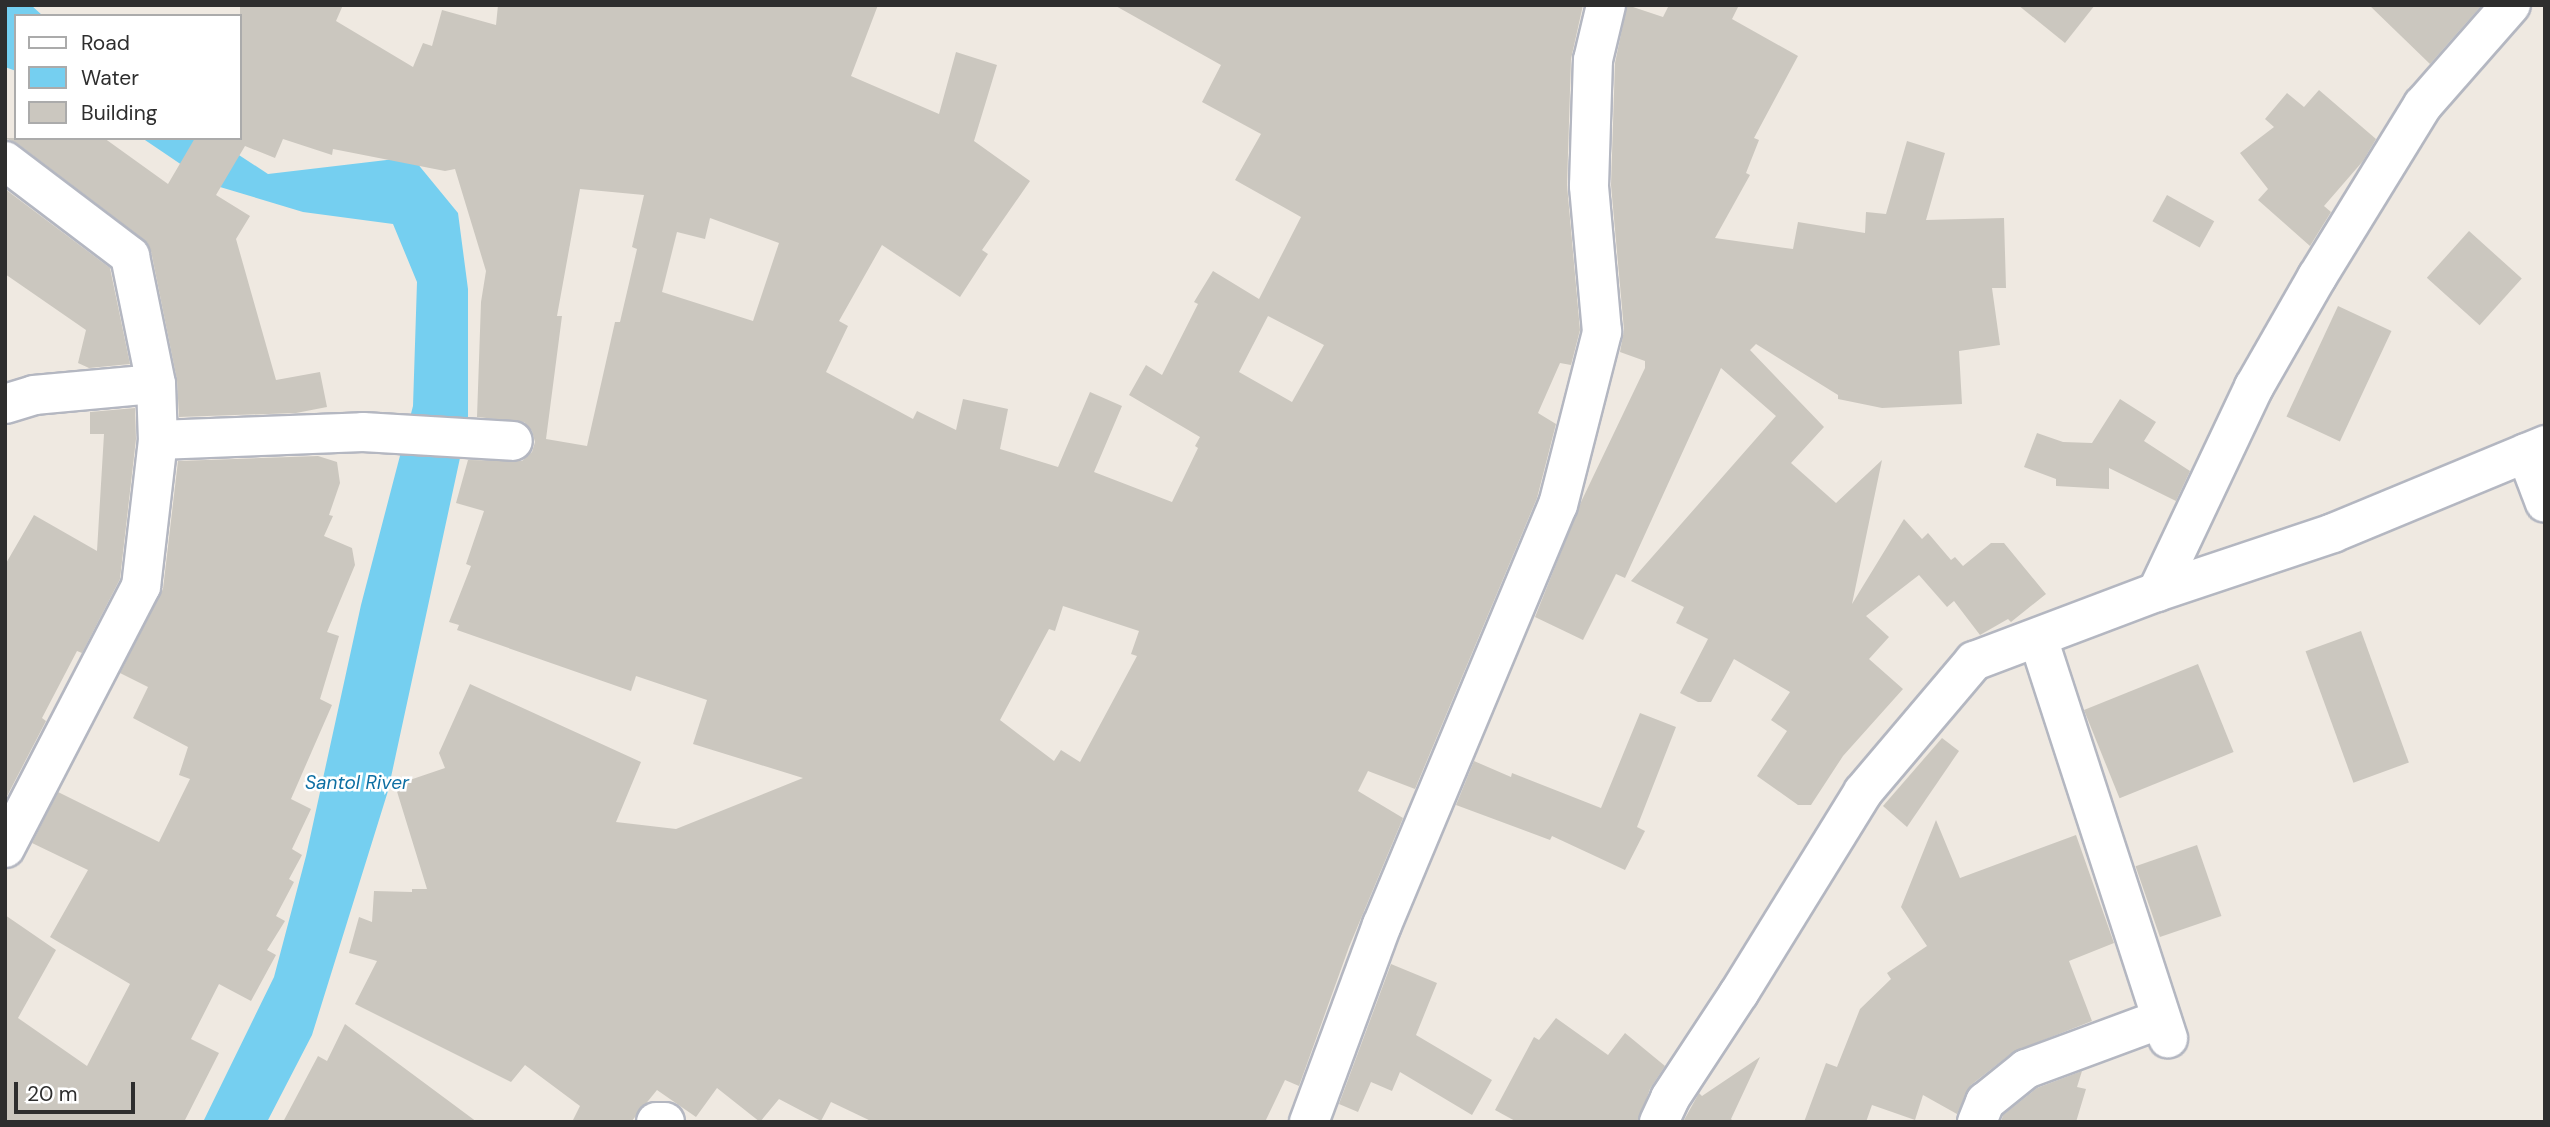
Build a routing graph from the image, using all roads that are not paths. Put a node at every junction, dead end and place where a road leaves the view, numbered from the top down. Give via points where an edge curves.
1 (1606, 5) edge
2 (2511, 5) edge
3 (5, 161) edge
4 (156, 384) junction
5 (5, 404) edge
6 (158, 440) junction
7 (497, 440) dead end
8 (2535, 449) edge
9 (2545, 503) edge
10 (2157, 592) junction
11 (2038, 638) junction
12 (5, 848) edge
13 (656, 1122) edge
14 (666, 1122) edge
15 (1310, 1122) edge
16 (1659, 1122) edge
17 (1977, 1122) edge

1 - 15 street via 1593,61 1589,186 1602,332 1558,505 1382,925
2 - 10 street via 2423,105 2317,277 2254,387
3 - 4 street via 131,256
4 - 5 street via 34,395
4 - 6 street
6 - 7 street via 363,432
6 - 12 street via 141,586
8 - 9 street
8 - 10 street via 2333,533
10 - 11 street
11 - 16 street via 1974,662 1863,792
11 - 17 street via 2164,1028 2026,1069 1985,1102
13 - 14 street

